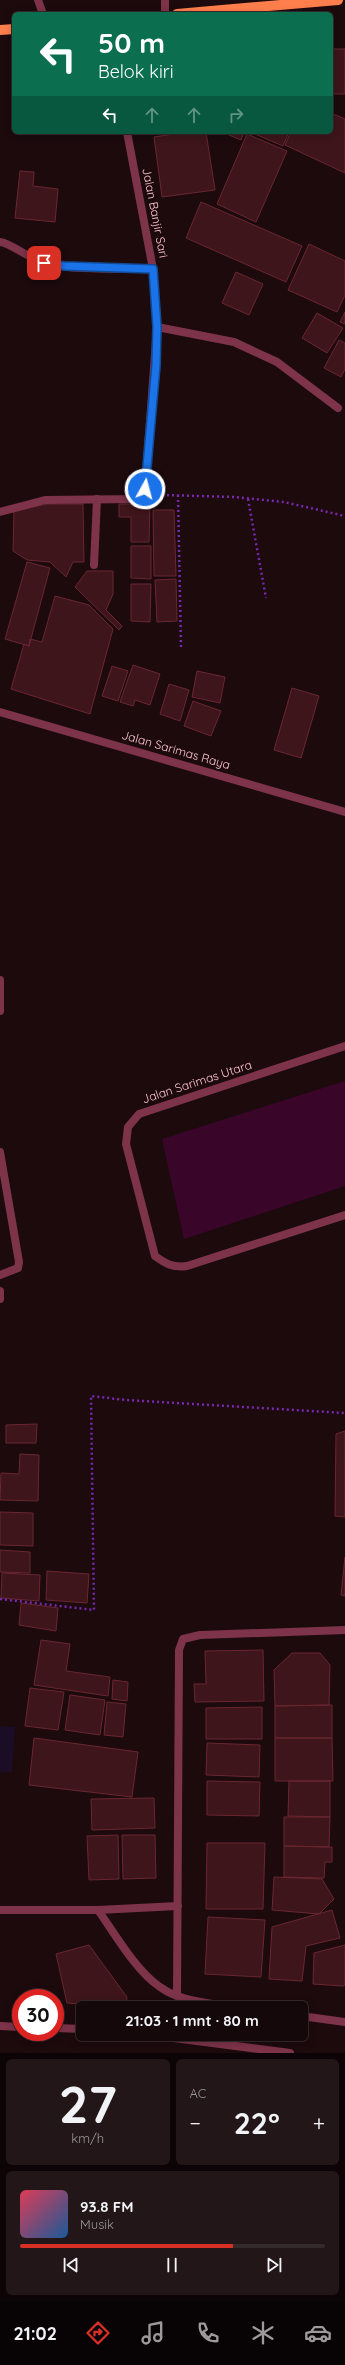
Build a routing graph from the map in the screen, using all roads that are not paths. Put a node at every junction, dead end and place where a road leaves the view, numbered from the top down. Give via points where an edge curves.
1 (38, 0) edge
2 (165, 0) edge
3 (338, 0) edge
4 (42, 12) edge
5 (165, 12) edge
6 (200, 12) edge
7 (12, 29) edge
8 (0, 30) edge
9 (128, 134) edge
10 (0, 242) edge
11 (153, 269) junction
12 (157, 327) junction
13 (338, 408) dead end
14 (96, 499) junction
15 (0, 512) edge
16 (94, 565) dead end
17 (0, 712) edge
18 (345, 812) edge
19 (0, 980) edge
20 (0, 1011) edge
21 (345, 1046) edge
22 (0, 1152) edge
23 (345, 1215) edge
24 (0, 1275) edge
25 (0, 1291) edge
26 (0, 1299) edge
27 (345, 1630) edge
28 (178, 1906) junction
29 (0, 1910) edge
30 (98, 1910) junction
31 (177, 1996) junction
32 (204, 2001) edge
33 (308, 2017) edge
34 (344, 2020) edge
35 (0, 2026) edge
36 (12, 2027) edge
37 (64, 2028) edge
38 (76, 2028) edge
39 (197, 2041) edge
40 (290, 2053) edge

1 - 4 street
2 - 5 street
3 - 6 main road
7 - 8 main road
9 - 11 street, Jalan Banjir Sari
10 - 11 street via 44,263
11 - 12 street, Jalan Banjir Sari
12 - 13 street via 234,342 276,362
12 - 14 street, Jalan Banjir Sari via 143,492 137,499
14 - 15 street via 46,500
14 - 16 street
17 - 18 street, Jalan Sarimas Raya
19 - 20 street
21 - 23 street, Jalan Sarimas Utara via 139,1114 128,1127 126,1144 155,1256 166,1265 187,1266
22 - 24 street via 19,1262 18,1268
25 - 26 street
27 - 28 street via 200,1634 183,1639 179,1650
28 - 30 street
28 - 31 street
29 - 30 street
30 - 31 street via 142,1969 159,1987
31 - 32 street
33 - 34 street
35 - 36 street
37 - 38 street
39 - 40 street

